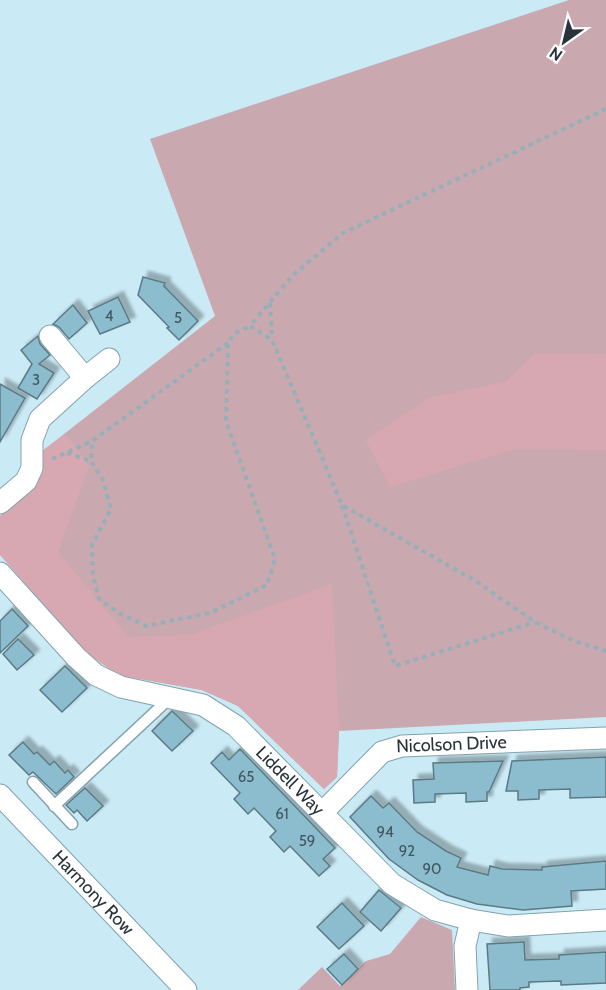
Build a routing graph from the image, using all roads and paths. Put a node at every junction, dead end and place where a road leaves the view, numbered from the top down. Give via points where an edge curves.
1 (606, 109) edge
2 (270, 303) junction
3 (250, 326) junction
4 (50, 336) dead end
5 (272, 340) junction
6 (228, 343) junction
7 (109, 359) dead end
8 (85, 378) junction
9 (92, 441) junction
10 (67, 453) junction
11 (91, 461) junction
12 (32, 468) junction
13 (0, 503) edge
14 (342, 505) junction
15 (0, 573) edge
16 (535, 622) junction
17 (606, 651) edge
18 (170, 698) junction
19 (606, 738) edge
20 (33, 782) dead end
21 (0, 795) edge
22 (54, 806) junction
23 (322, 813) junction
24 (72, 824) dead end
25 (471, 920) junction
26 (606, 920) edge
27 (186, 990) edge
28 (467, 990) edge

1 - 2 path via 343,233 292,276
2 - 3 path
2 - 5 path
3 - 5 path
3 - 6 path via 235,333
4 - 8 street
5 - 14 path
6 - 9 path
6 - 11 path via 226,421 275,559 267,585 210,614 146,626 99,599 92,545 111,509 103,480
7 - 8 street
8 - 12 street via 40,419 33,440
9 - 10 path
9 - 11 path
10 - 11 path
10 - 12 path
12 - 13 street via 26,482
14 - 16 path via 474,579
14 - 16 path via 395,666
15 - 18 street, Liddell Way via 96,675 121,687
16 - 17 path
18 - 22 lane
18 - 23 street, Liddell Way via 203,705 236,726
19 - 23 street, Nicolson Drive via 402,746 382,752
20 - 22 lane
21 - 27 street, Harmony Row
22 - 24 lane
23 - 25 street, Liddell Way via 392,884 435,910
25 - 26 street, Liddell Way via 508,926
25 - 28 street via 465,946

